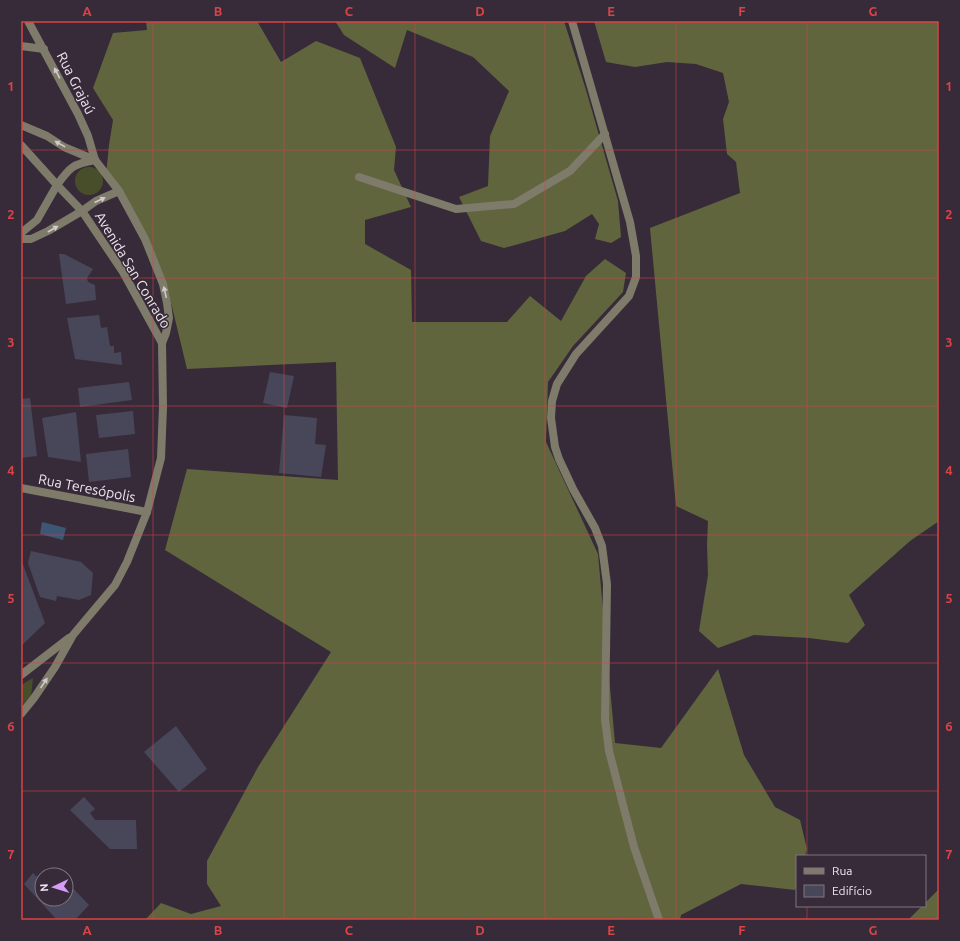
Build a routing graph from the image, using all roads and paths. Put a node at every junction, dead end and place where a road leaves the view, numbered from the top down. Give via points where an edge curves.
1 (28, 21) edge
2 (572, 21) edge
3 (21, 46) edge
4 (44, 49) junction
5 (21, 125) edge
6 (605, 134) junction
7 (21, 144) edge
8 (95, 160) junction
9 (359, 177) dead end
10 (57, 185) junction
11 (119, 192) junction
12 (82, 211) junction
13 (21, 233) edge
14 (21, 239) edge
15 (162, 343) junction
16 (21, 488) edge
17 (147, 512) junction
18 (73, 635) junction
19 (21, 676) edge
20 (21, 714) edge
21 (659, 920) edge

1 - 4 street, Rua Grajaú
2 - 6 street
3 - 4 street
8 -> 4 street, Rua Grajaú via 78,114
8 -> 5 street
6 - 9 street via 570,171 514,204 456,209
6 - 21 street via 630,222 636,256 636,278 629,296 576,354 557,384 551,418 559,459 602,546 607,584 605,719 609,751 634,847
7 - 10 street
8 - 10 street via 71,167
8 - 11 street, Avenida San Conrado
10 - 12 street, Avenida San Conrado
10 - 13 street via 37,220
12 -> 11 street via 96,201
15 -> 11 street, Avenida San Conrado via 169,318 163,284 145,239
14 -> 12 street via 31,239
12 - 15 street, Avenida San Conrado via 123,272
15 - 17 street, Avenida San Conrado via 161,458
16 - 17 street, Rua Teresópolis
17 - 18 street, Avenida San Conrado via 115,585
18 - 19 street, Avenida San Conrado
20 -> 18 street, Avenida San Conrado via 51,673

